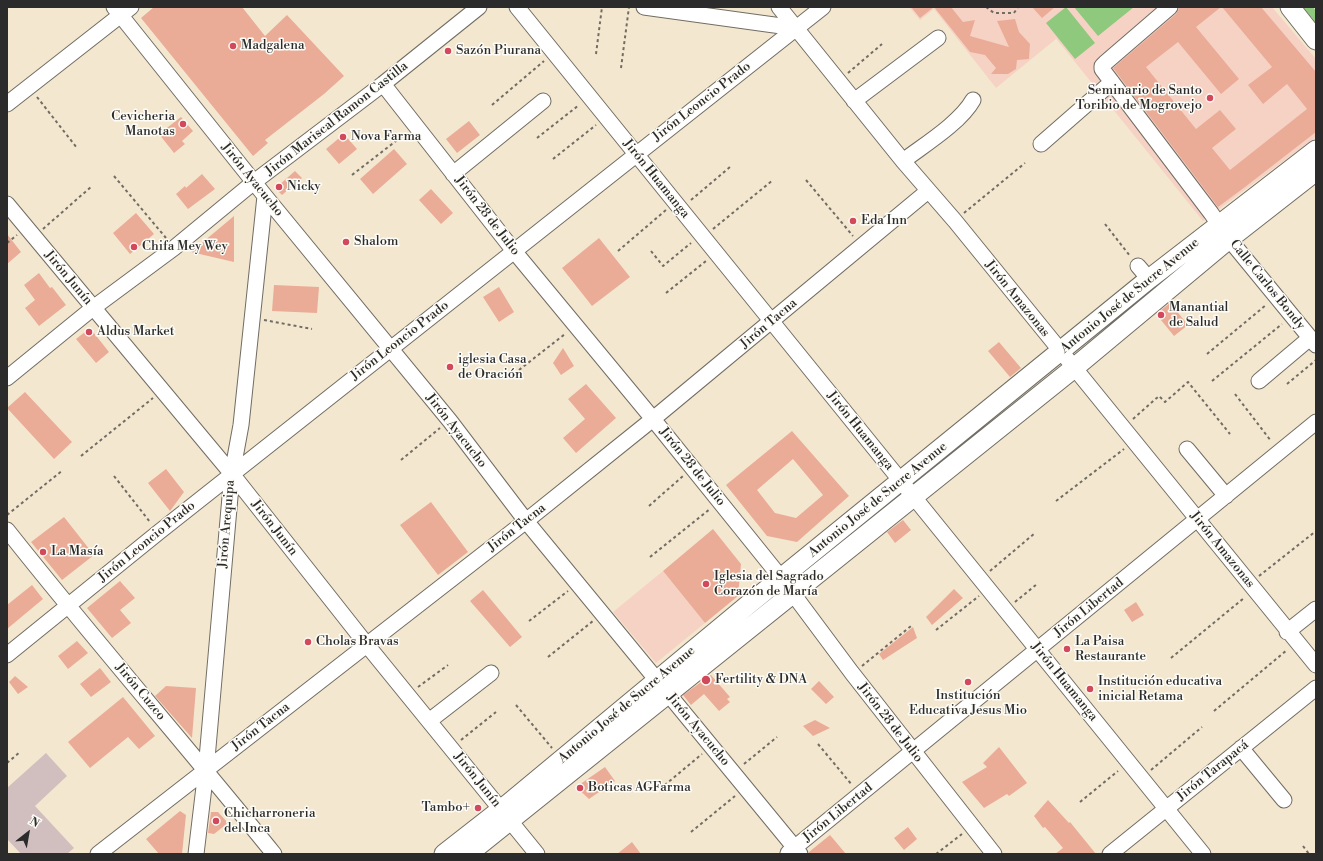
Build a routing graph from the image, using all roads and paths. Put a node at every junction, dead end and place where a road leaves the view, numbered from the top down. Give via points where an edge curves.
1 (479, 7) edge
2 (517, 7) edge
3 (602, 7) edge
4 (629, 7) edge
5 (644, 7) edge
6 (779, 7) edge
7 (823, 7) edge
8 (986, 7) edge
9 (1018, 7) edge
10 (1170, 7) edge
11 (1290, 7) edge
12 (122, 10) edge
13 (796, 28) junction
14 (938, 38) dead end
15 (1316, 40) edge
16 (882, 44) dead end
17 (554, 52) junction
18 (596, 54) dead end
19 (620, 68) dead end
20 (838, 81) junction
21 (1112, 82) junction
22 (384, 84) junction
23 (29, 86) junction
24 (590, 96) junction
25 (973, 100) dead end
26 (543, 101) dead end
27 (854, 101) junction
28 (7, 104) edge
29 (492, 105) dead end
30 (606, 116) junction
31 (416, 126) junction
32 (537, 138) dead end
33 (1041, 144) dead end
34 (77, 148) dead end
35 (1316, 150) edge
36 (636, 154) junction
37 (553, 159) dead end
38 (903, 161) junction
39 (1025, 163) dead end
40 (730, 167) dead end
41 (1316, 171) edge
42 (453, 174) junction
43 (352, 175) dead end
44 (114, 176) dead end
45 (772, 180) dead end
46 (806, 180) dead end
47 (254, 182) junction
48 (92, 186) dead end
49 (928, 191) junction
50 (265, 196) junction
51 (7, 204) edge
52 (678, 206) junction
53 (955, 221) junction
54 (1104, 224) dead end
55 (1224, 232) junction
56 (703, 236) junction
57 (34, 237) junction
58 (862, 247) junction
59 (174, 248) junction
60 (514, 251) junction
61 (618, 251) dead end
62 (651, 251) dead end
63 (716, 252) junction
64 (1144, 272) junction
65 (666, 293) dead end
66 (1276, 297) junction
67 (93, 308) junction
68 (1292, 316) junction
69 (252, 318) junction
70 (772, 321) junction
71 (576, 326) junction
72 (312, 329) dead end
73 (1313, 342) edge
74 (390, 349) junction
75 (1060, 351) junction
76 (1207, 354) dead end
77 (1316, 360) edge
78 (1074, 368) junction
79 (519, 370) dead end
80 (7, 378) edge
81 (1212, 381) dead end
82 (1259, 381) dead end
83 (1287, 384) dead end
84 (162, 390) junction
85 (1235, 394) dead end
86 (653, 419) junction
87 (450, 421) junction
88 (1316, 422) edge
89 (1123, 428) junction
90 (1230, 434) dead end
91 (1134, 441) junction
92 (1187, 449) dead end
93 (1280, 452) junction
94 (81, 456) dead end
95 (401, 460) dead end
96 (692, 468) junction
97 (63, 470) dead end
98 (232, 474) junction
99 (114, 476) dead end
100 (901, 481) junction
101 (914, 496) junction
102 (1226, 496) junction
103 (1056, 501) dead end
104 (719, 502) junction
105 (649, 506) dead end
106 (7, 515) edge
107 (1197, 520) junction
108 (526, 521) junction
109 (7, 530) edge
110 (1316, 531) edge
111 (159, 532) junction
112 (1035, 533) dead end
113 (650, 557) dead end
114 (578, 584) junction
115 (985, 584) junction
116 (1037, 584) dead end
117 (787, 586) junction
118 (1252, 586) junction
119 (68, 607) junction
120 (1316, 609) edge
121 (1006, 610) junction
122 (602, 614) junction
123 (529, 621) dead end
124 (911, 626) dead end
125 (936, 630) dead end
126 (1292, 637) junction
127 (367, 645) junction
128 (1038, 650) junction
129 (7, 655) edge
130 (548, 657) dead end
131 (1171, 658) dead end
132 (448, 665) dead end
133 (1316, 665) edge
134 (491, 673) dead end
135 (852, 673) junction
136 (663, 687) junction
137 (1316, 688) edge
138 (408, 695) junction
139 (516, 705) dead end
140 (1214, 711) dead end
141 (496, 712) dead end
142 (428, 721) junction
143 (1202, 728) dead end
144 (777, 737) dead end
145 (818, 744) dead end
146 (712, 746) junction
147 (1241, 748) junction
148 (451, 749) junction
149 (912, 751) junction
150 (20, 752) dead end
151 (562, 759) junction
152 (1129, 762) junction
153 (7, 763) edge
154 (206, 770) junction
155 (734, 773) junction
156 (1142, 778) junction
157 (745, 787) junction
158 (660, 789) dead end
159 (860, 794) junction
160 (1284, 800) dead end
161 (1080, 802) dead end
162 (1166, 808) junction
163 (505, 815) junction
164 (972, 826) junction
165 (691, 832) dead end
166 (1303, 846) dead end
167 (794, 852) edge
168 (98, 854) edge
169 (196, 854) edge
170 (274, 854) edge
171 (444, 854) edge
172 (468, 854) edge
173 (537, 854) edge
174 (936, 854) edge
175 (994, 854) edge
176 (1110, 854) edge
177 (1203, 854) edge
178 (1309, 854) edge

1 - 22 street, Jirón Mariscal Ramon Castilla
2 - 17 street, Jirón Huamanga
3 - 18 path
4 - 19 path
5 - 13 street
6 - 13 street, Jirón Amazonas
7 - 13 street, Jirón Leoncio Prado
8 - 9 path via 994,13 1014,14
10 - 21 street, Calle Carlos Bondy via 1102,66
11 - 15 main road
12 - 23 street
12 - 47 street, Jirón Ayacucho
13 - 20 street, Jirón Amazonas
13 - 36 street, Jirón Leoncio Prado
14 - 27 street
16 - 20 path
17 - 24 street, Jirón Huamanga
17 - 29 path
20 - 27 street, Jirón Amazonas
21 - 33 street
21 - 55 street, Calle Carlos Bondy
22 - 31 street, Jirón 28 de Julio
22 - 47 street, Jirón Mariscal Ramon Castilla
23 - 28 street
23 - 34 path
24 - 30 street, Jirón Huamanga
24 - 32 path
25 - 38 street via 957,119
26 - 42 street
27 - 38 street, Jirón Amazonas
30 - 36 street, Jirón Huamanga
30 - 37 path
31 - 42 street, Jirón 28 de Julio
31 - 43 path
35 - 55 main road, Antonio José de Sucre Avenue
36 - 52 street, Jirón Huamanga
36 - 60 street, Jirón Leoncio Prado
38 - 49 street, Jirón Amazonas
39 - 53 path
40 - 52 path
41 - 55 main road, Antonio José de Sucre Avenue
42 - 60 street, Jirón 28 de Julio
44 - 59 path
45 - 56 path
46 - 58 path
47 - 50 street, Jirón Ayacucho
47 - 59 street, Jirón Mariscal Ramon Castilla
48 - 57 path
49 - 53 street, Jirón Amazonas
49 - 58 street, Jirón Tacna
50 - 69 street, Jirón Arequipa
50 - 74 street, Jirón Ayacucho
51 - 57 street, Jirón Junín
52 - 56 street, Jirón Huamanga
52 - 61 path
53 - 75 street, Jirón Amazonas
54 - 64 path
55 - 64 main road, Antonio José de Sucre Avenue
55 - 66 street, Calle Carlos Bondy
55 - 78 main road, Antonio José de Sucre Avenue
56 - 62 path via 663,266
56 - 63 street, Jirón Huamanga
57 - 67 street, Jirón Junín
58 - 70 street, Jirón Tacna
59 - 67 street, Jirón Mariscal Ramon Castilla
60 - 71 street, Jirón 28 de Julio
60 - 74 street, Jirón Leoncio Prado
63 - 65 path
63 - 70 street, Jirón Huamanga
64 - 75 main road, Antonio José de Sucre Avenue
66 - 68 street, Calle Carlos Bondy
66 - 76 path
67 - 80 street, Jirón Mariscal Ramon Castilla
67 - 84 street, Jirón Junín
68 - 73 street, Calle Carlos Bondy
68 - 81 path
69 - 72 path
69 - 98 street, Jirón Arequipa via 241,425
70 - 86 street, Jirón Tacna
70 - 100 street, Jirón Huamanga
71 - 79 path
71 - 86 street, Jirón 28 de Julio
73 - 82 street
74 - 87 street, Jirón Ayacucho
74 - 98 street, Jirón Leoncio Prado
75 - 78 street, Jirón Amazonas
75 - 100 main road, Antonio José de Sucre Avenue
77 - 83 path
78 - 89 street, Jirón Amazonas
78 - 101 main road, Antonio José de Sucre Avenue
84 - 94 path
84 - 98 street, Jirón Junín
85 - 93 path
86 - 96 street, Jirón 28 de Julio
86 - 108 street, Jirón Tacna
87 - 95 path
87 - 108 street, Jirón Ayacucho
88 - 93 street, Jirón Libertad
89 - 90 path via 1159,396 1165,402 1188,382
89 - 91 street, Jirón Amazonas
91 - 103 path
91 - 107 street, Jirón Amazonas
92 - 102 street
93 - 102 street, Jirón Libertad
96 - 104 street, Jirón 28 de Julio
96 - 105 path
97 - 106 path
98 - 111 street, Jirón Leoncio Prado
98 - 127 street, Jirón Junín
98 - 154 street, Jirón Arequipa
99 - 111 path
100 - 101 street, Jirón Huamanga
100 - 117 main road, Antonio José de Sucre Avenue
101 - 115 street, Jirón Huamanga
101 - 117 main road, Antonio José de Sucre Avenue
102 - 107 street, Jirón Libertad
104 - 113 path
104 - 117 street, Jirón 28 de Julio
107 - 118 street, Jirón Amazonas
107 - 128 street, Jirón Libertad
108 - 114 street, Jirón Ayacucho
108 - 127 street, Jirón Tacna
109 - 119 street, Jirón Cuzco
110 - 118 path
111 - 119 street, Jirón Leoncio Prado
112 - 115 path
114 - 122 street, Jirón Ayacucho
114 - 123 path
115 - 121 street, Jirón Huamanga
115 - 125 path
116 - 121 path
117 - 135 street, Jirón 28 de Julio
117 - 136 main road, Antonio José de Sucre Avenue
118 - 126 street, Jirón Amazonas
118 - 131 path
119 - 129 street, Jirón Leoncio Prado
119 - 154 street, Jirón Cuzco
120 - 126 street
121 - 128 street, Jirón Huamanga
122 - 130 path
122 - 136 street, Jirón Ayacucho
124 - 135 path
126 - 133 street, Jirón Amazonas
126 - 140 path
127 - 138 street, Jirón Junín
127 - 154 street, Jirón Tacna
128 - 149 street, Jirón Libertad
128 - 152 street, Jirón Huamanga
132 - 138 path
134 - 142 street
135 - 149 street, Jirón 28 de Julio
136 - 146 street, Jirón Ayacucho
136 - 151 main road, Antonio José de Sucre Avenue
136 - 163 main road, Antonio José de Sucre Avenue
137 - 147 street, Jirón Tarapacá
138 - 142 street, Jirón Junín
139 - 151 path
141 - 148 path
142 - 148 street, Jirón Junín
143 - 156 path
144 - 155 path
145 - 159 path
146 - 155 street, Jirón Ayacucho
146 - 158 path
147 - 160 street
147 - 162 street, Jirón Tarapacá
148 - 163 street, Jirón Junín
149 - 159 street, Jirón Libertad
149 - 164 street, Jirón 28 de Julio
150 - 153 path
151 - 163 main road, Antonio José de Sucre Avenue
152 - 156 street, Jirón Huamanga
152 - 161 path
154 - 168 street, Jirón Tacna
154 - 169 street, Jirón Arequipa
154 - 170 street, Jirón Cuzco
155 - 157 street, Jirón Ayacucho
156 - 162 street, Jirón Huamanga
157 - 165 path
157 - 167 street, Jirón Ayacucho
159 - 167 street, Jirón Libertad
162 - 176 street, Jirón Tarapacá
162 - 177 street, Jirón Huamanga
163 - 171 main road, Antonio José de Sucre Avenue
163 - 172 main road, Antonio José de Sucre Avenue
163 - 173 street, Jirón Junín
164 - 174 path
164 - 175 street, Jirón 28 de Julio
166 - 178 path

